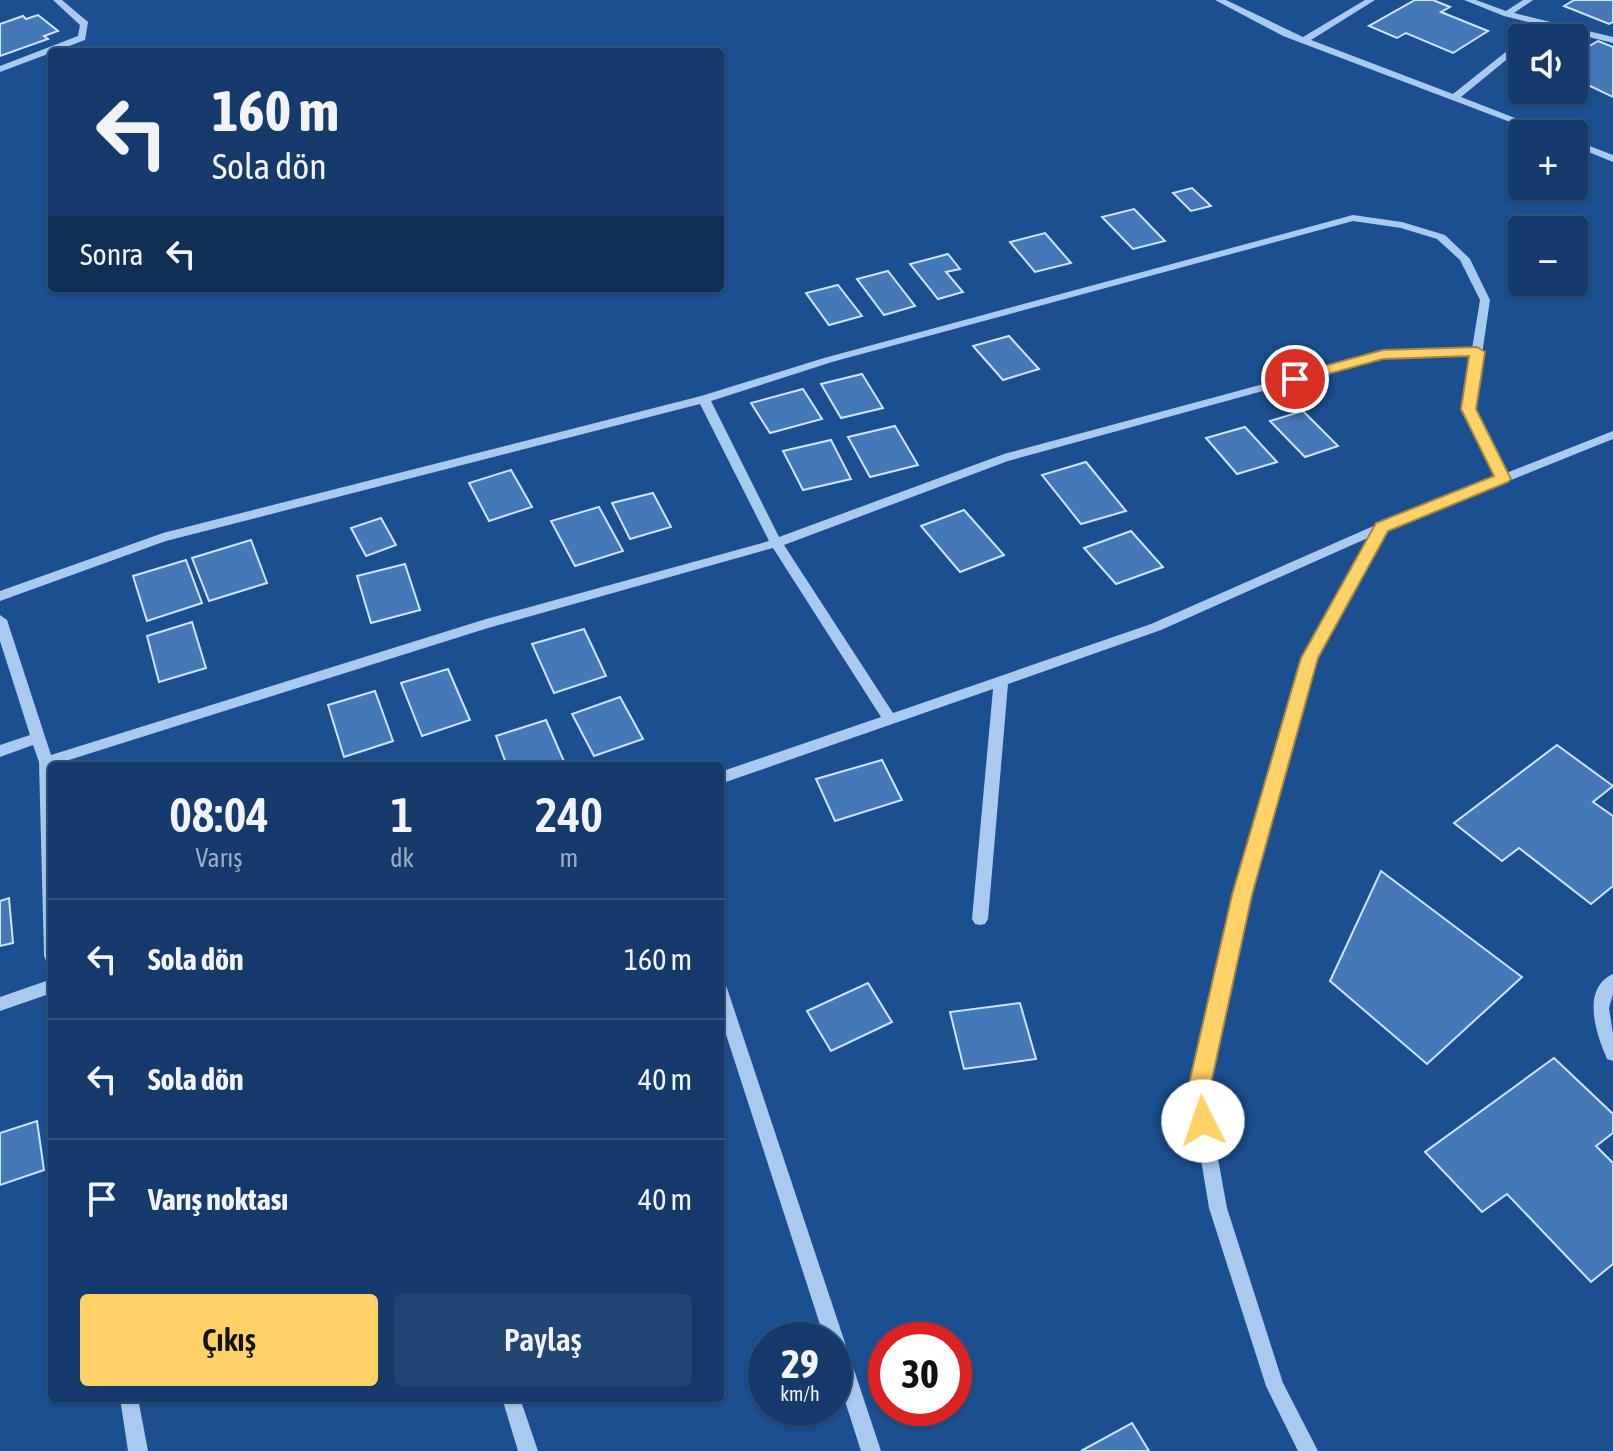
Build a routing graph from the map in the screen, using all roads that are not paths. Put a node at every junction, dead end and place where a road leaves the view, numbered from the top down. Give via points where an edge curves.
1 (57, 0) edge
2 (1219, 0) edge
3 (1371, 0) edge
4 (1468, 0) edge
5 (1529, 0) edge
6 (1507, 14) junction
7 (1547, 23) joint
8 (1305, 40) junction
9 (1613, 40) edge
10 (56, 48) edge
11 (48, 51) edge
12 (1508, 53) edge
13 (0, 69) edge
14 (1456, 96) junction
15 (1516, 120) edge
16 (1588, 149) edge
17 (1613, 159) edge
18 (1477, 352) junction
19 (704, 399) junction
20 (1613, 435) edge
21 (1503, 479) junction
22 (1382, 527) junction
23 (776, 543) junction
24 (0, 596) edge
25 (0, 620) edge
26 (1001, 680) junction
27 (890, 720) junction
28 (38, 738) junction
29 (0, 751) edge
30 (46, 762) junction
31 (724, 777) edge
32 (48, 827) edge
33 (980, 919) dead end
34 (1613, 981) edge
35 (48, 987) edge
36 (724, 1003) edge
37 (0, 1004) edge
38 (1613, 1054) edge
39 (130, 1402) edge
40 (512, 1402) edge
41 (138, 1451) edge
42 (528, 1451) edge
43 (871, 1451) edge
44 (1308, 1451) edge

1 - 10 street via 85,24 82,38
2 - 8 street
3 - 8 street
4 - 6 street
5 - 6 street
6 - 7 street
7 - 9 street
8 - 14 street
11 - 13 street
12 - 14 street
14 - 15 street
16 - 17 street
18 - 19 street via 1485,300 1465,259 1441,237 1353,218 828,360
18 - 21 street via 1468,409
18 - 23 street via 1383,355 1004,458
19 - 23 street
19 - 24 street via 163,537
20 - 21 street
21 - 22 street
22 - 26 street via 1156,627
22 - 44 street via 1309,658 1242,895 1198,1093 1218,1208 1275,1386
23 - 27 street
23 - 30 street via 486,624
25 - 28 street
26 - 27 street
26 - 33 street
27 - 31 street
28 - 29 street
28 - 30 street
30 - 32 street
34 - 38 street via 1604,992 1599,1025
35 - 37 street
36 - 43 street
39 - 41 street
40 - 42 street

